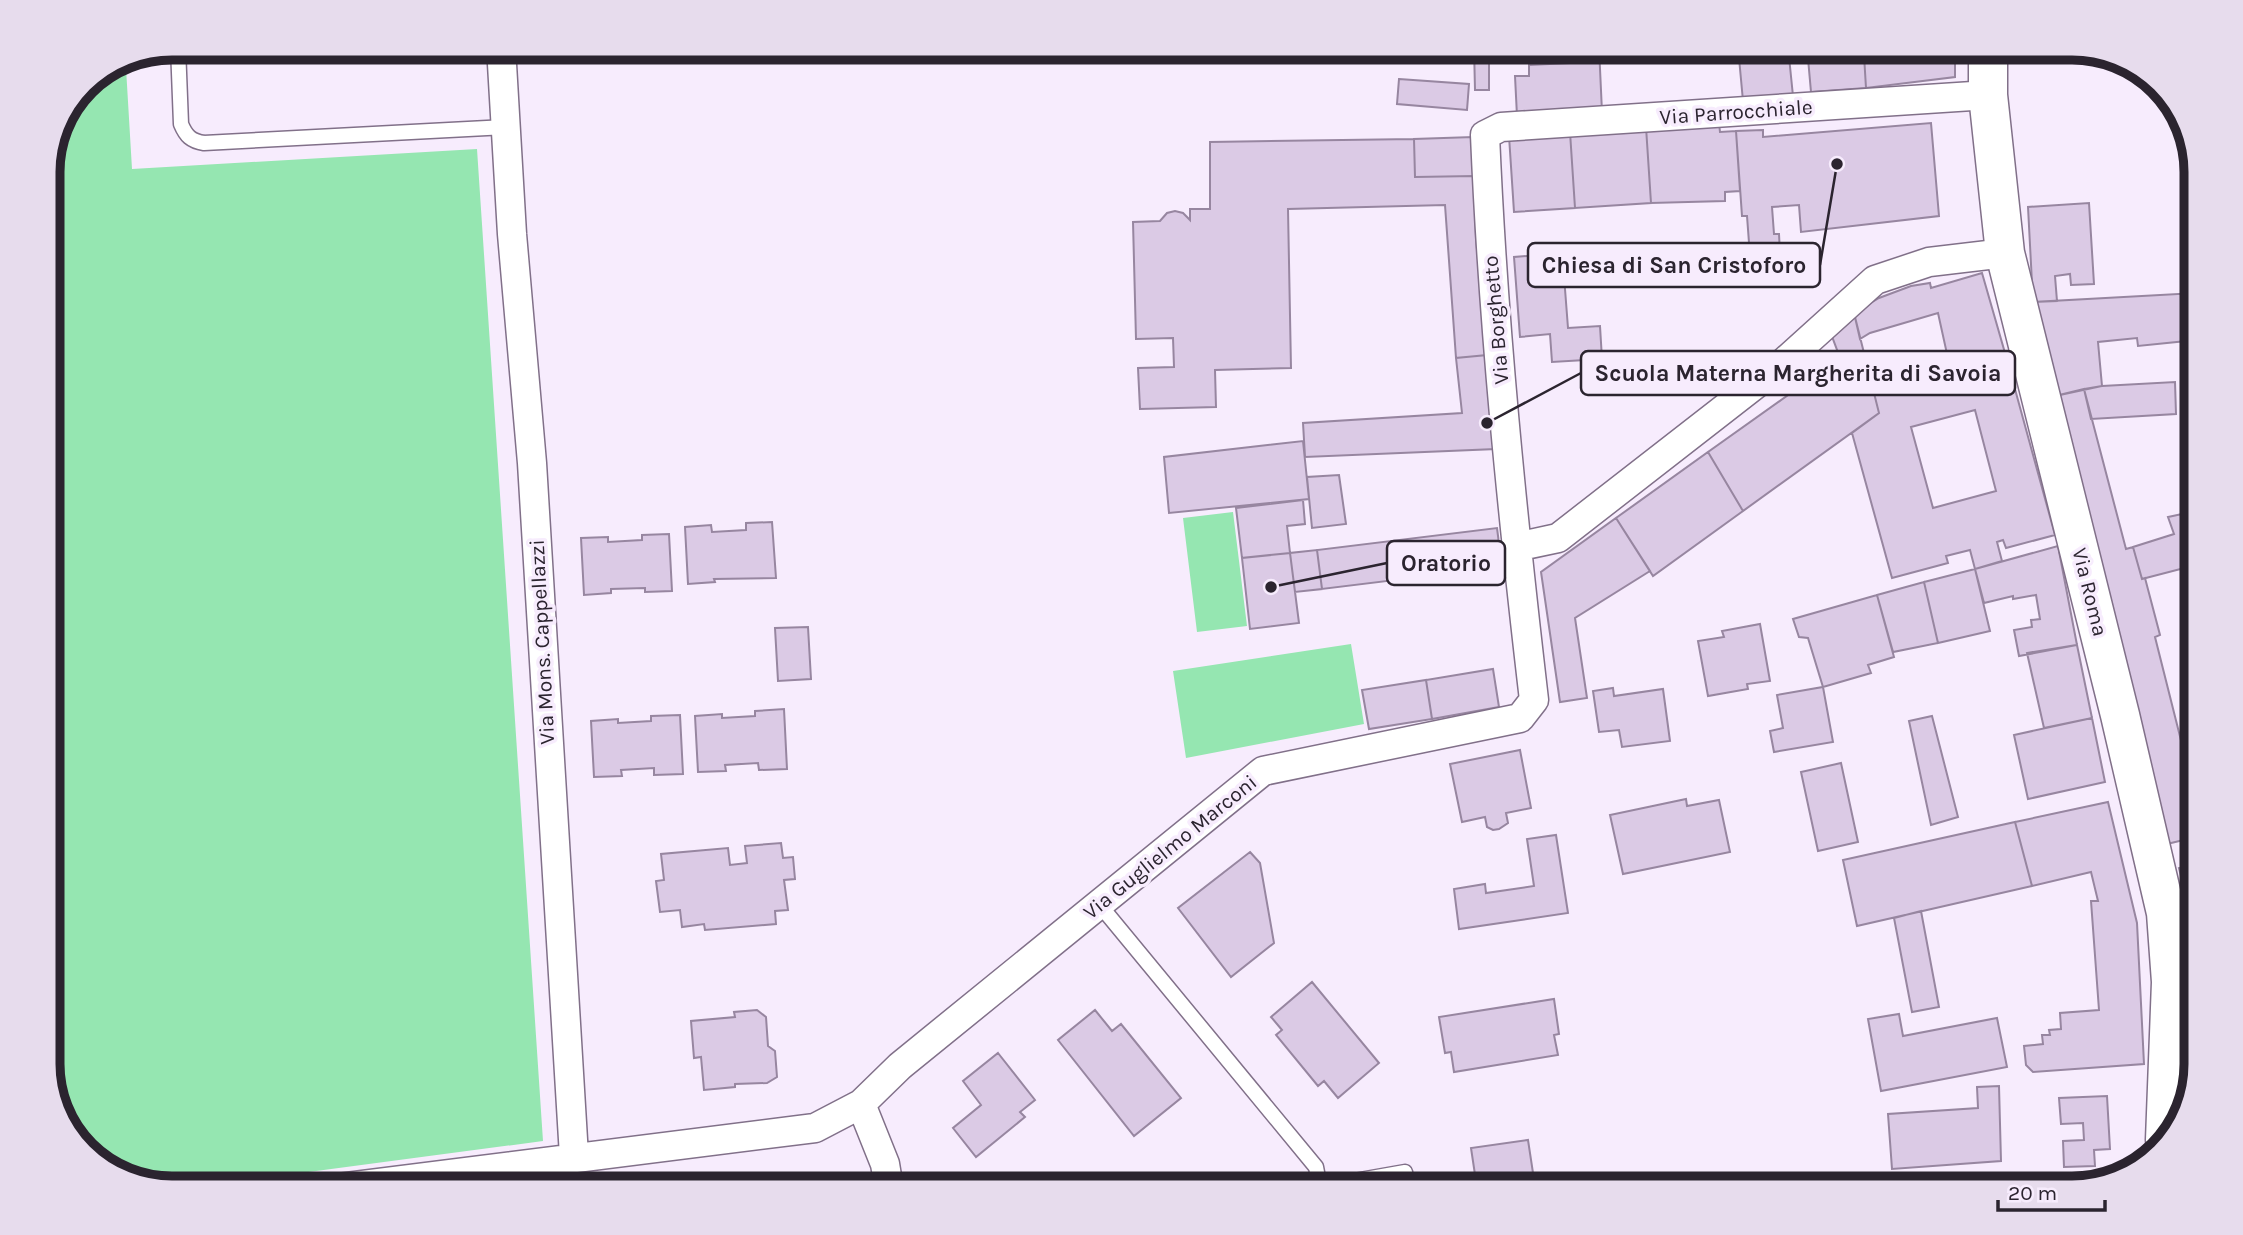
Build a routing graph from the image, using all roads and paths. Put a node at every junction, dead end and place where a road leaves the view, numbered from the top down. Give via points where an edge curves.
1 (179, 60) edge
2 (502, 60) edge
3 (1988, 60) edge
4 (1989, 95) junction
5 (506, 127) junction
6 (1485, 135) joint
7 (2005, 253) junction
8 (1516, 547) junction
9 (1100, 904) junction
10 (861, 1104) junction
11 (2166, 1125) edge
12 (574, 1156) junction
13 (427, 1176) edge
14 (887, 1176) edge
15 (1318, 1176) edge
16 (1384, 1176) edge
17 (1406, 1176) edge

1 - 5 lane via 181,124 192,141
2 - 5 street, Via Mons. Cappellazzi
3 - 4 main road, Via Roma
4 - 6 street, Via Parrocchiale via 1502,127
4 - 7 main road, Via Roma
5 - 12 street, Via Mons. Cappellazzi
6 - 8 street, Via Borghetto via 1489,240
7 - 8 street via 1929,262 1875,280 1783,363 1558,538
7 - 11 main road, Via Roma via 2166,913 2171,982
8 - 9 street, Via Guglielmo Marconi via 1534,700 1520,718 1263,771
9 - 10 street, Via Guglielmo Marconi via 900,1066
9 - 15 lane via 1316,1167
10 - 12 street, Via Guglielmo Marconi via 815,1128
10 - 14 street
12 - 13 street, Via Guglielmo Marconi
16 - 17 lane via 1405,1172

